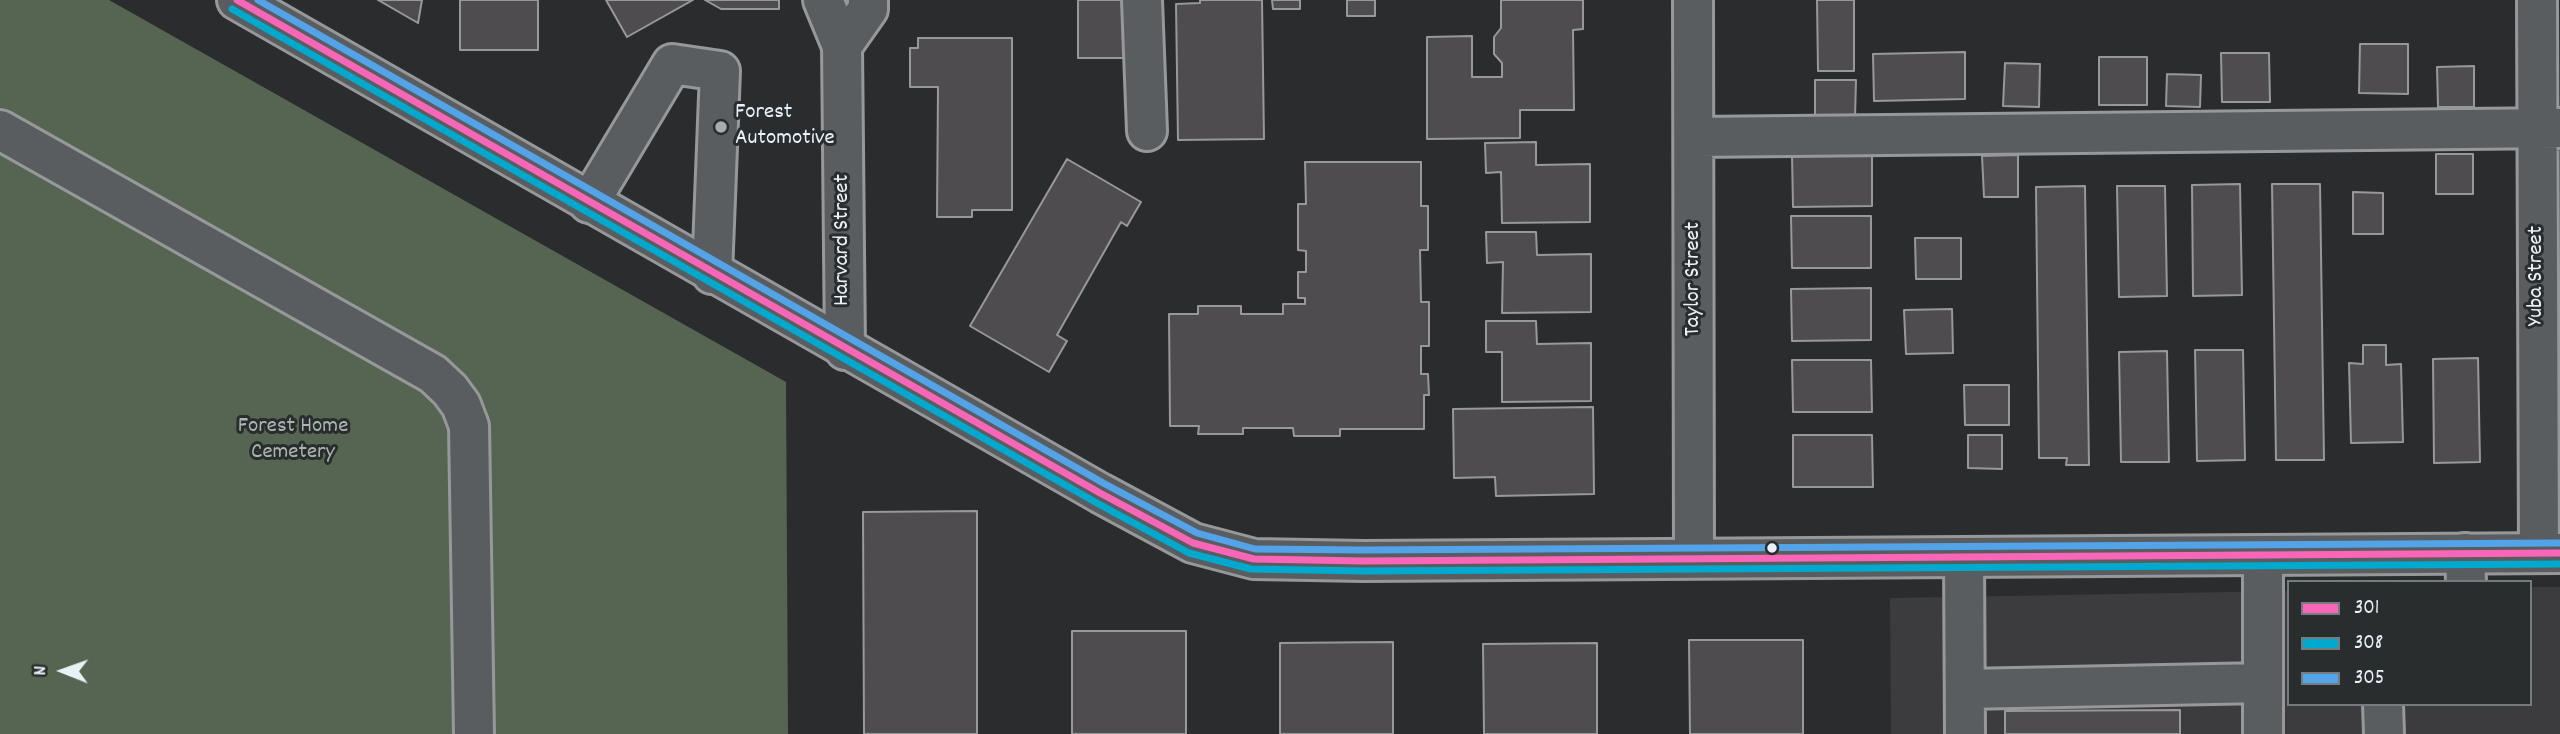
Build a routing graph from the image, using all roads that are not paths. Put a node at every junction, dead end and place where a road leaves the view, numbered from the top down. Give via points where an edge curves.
1 (236, 0) edge
2 (823, 0) edge
3 (868, 0) edge
4 (1142, 0) edge
5 (1693, 0) edge
6 (2537, 0) edge
7 (842, 46) junction
8 (2549, 128) edge
9 (0, 130) edge
10 (1147, 131) dead end
11 (1695, 137) junction
12 (589, 203) junction
13 (712, 274) junction
14 (845, 350) junction
15 (2549, 372) edge
16 (2550, 553) edge
17 (2263, 555) junction
18 (1964, 557) junction
19 (1694, 558) junction
20 (2466, 567) edge
21 (2263, 683) junction
22 (1965, 689) junction
23 (2383, 706) edge
24 (474, 734) edge
25 (1965, 734) edge
26 (2263, 734) edge
27 (2384, 734) edge

1 - 12 main road
2 - 7 main road, Harvard Street
3 - 7 main road via 868,9
4 - 10 main road
5 - 11 main road, Taylor Street
6 - 8 main road, Yuba Street
7 - 14 main road, Harvard Street
8 - 11 main road
8 - 15 main road, Yuba Street
9 - 24 main road via 433,374 450,390 469,426
11 - 19 main road, Taylor Street
12 - 13 main road
12 - 13 main road via 672,64 720,71
13 - 14 main road
14 - 19 main road via 1193,543 1254,559
15 - 16 main road, Yuba Street
16 - 20 main road
17 - 18 main road
17 - 20 main road
17 - 21 main road
18 - 19 main road
18 - 22 main road
21 - 22 main road
21 - 26 main road
22 - 25 main road
23 - 27 main road

